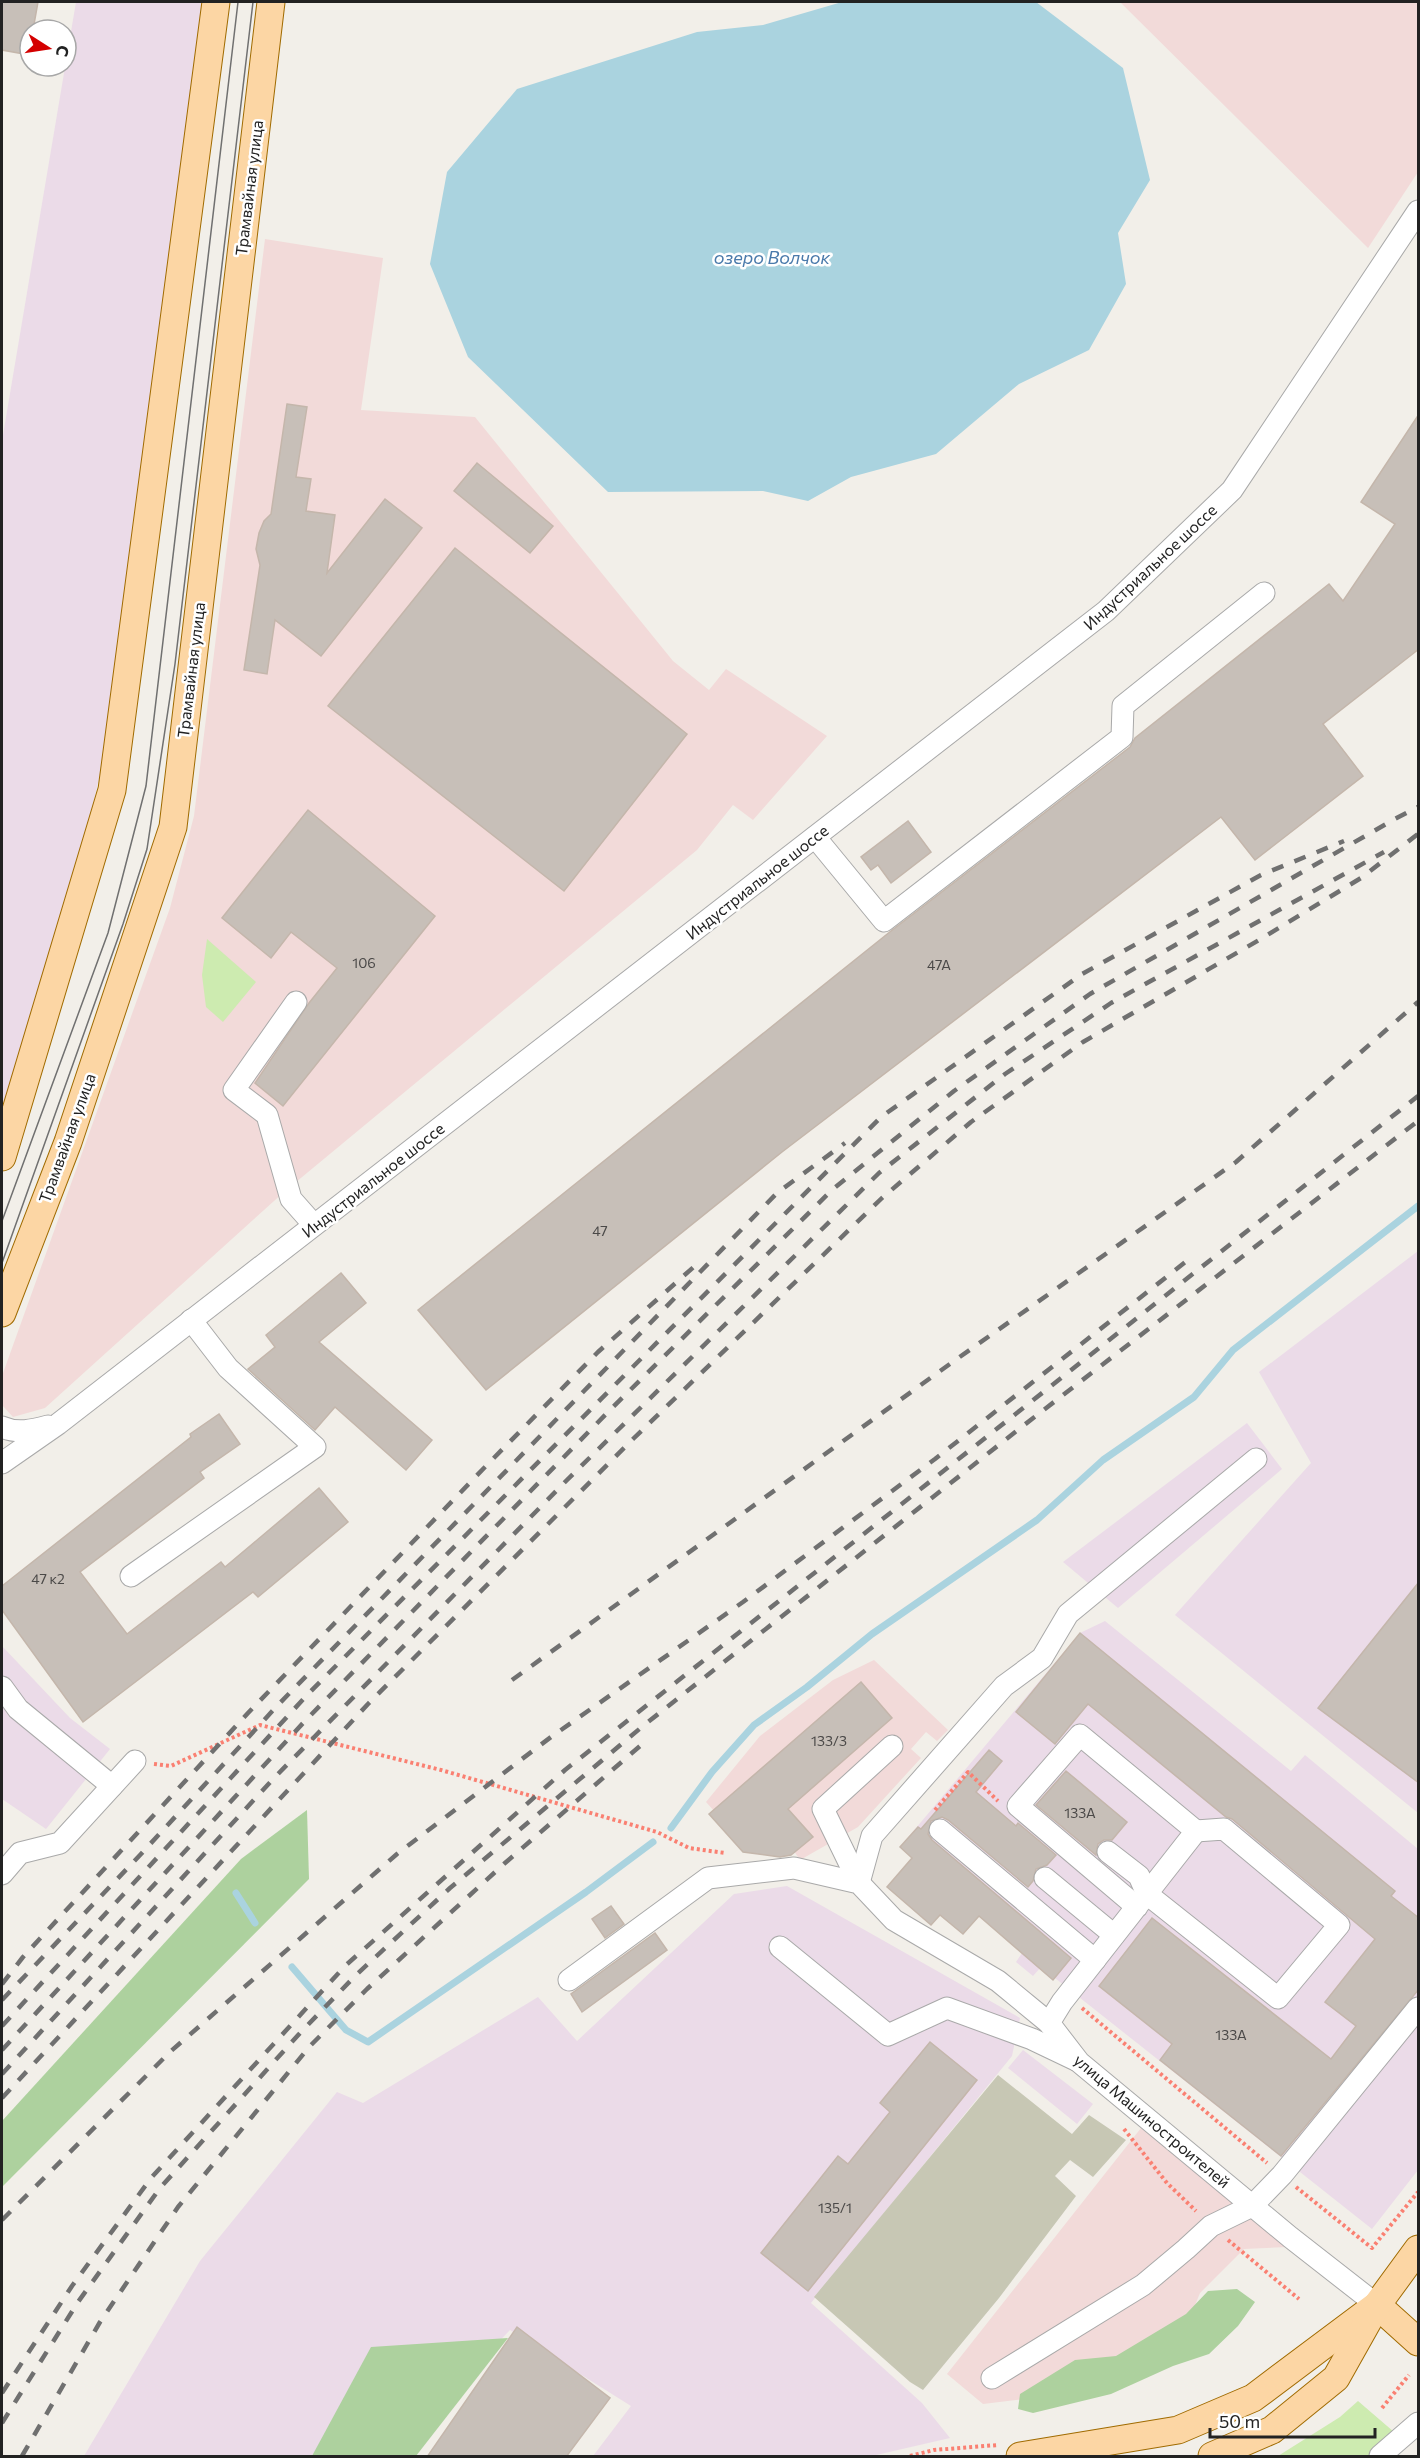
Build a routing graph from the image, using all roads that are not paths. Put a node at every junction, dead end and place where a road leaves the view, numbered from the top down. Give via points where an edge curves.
1 (216, 2) edge
2 (271, 2) edge
3 (1419, 211) edge
4 (1264, 593) dead end
5 (815, 837) junction
6 (296, 1002) dead end
7 (2, 1157) edge
8 (314, 1225) junction
9 (2, 1313) edge
10 (191, 1320) junction
11 (58, 1424) junction
12 (2, 1427) edge
13 (1256, 1459) dead end
14 (2, 1462) edge
15 (131, 1576) dead end
16 (2, 1687) edge
17 (892, 1746) dead end
18 (135, 1761) road end
19 (112, 1786) junction
20 (940, 1830) road end
21 (1196, 1831) junction
22 (1108, 1852) dead end
23 (2, 1874) edge
24 (1045, 1878) dead end
25 (859, 1883) junction
26 (1142, 1900) junction
27 (1114, 1935) junction
28 (780, 1947) dead end
29 (1095, 1960) junction
30 (569, 1980) dead end
31 (1419, 2008) edge
32 (1049, 2024) junction
33 (1079, 2062) junction
34 (1252, 2206) junction
35 (1419, 2249) edge
36 (1377, 2305) junction
37 (1419, 2342) edge
38 (992, 2378) dead end
39 (1419, 2423) edge
40 (1020, 2457) edge
41 (1212, 2457) edge
42 (1380, 2457) edge

1 - 7 main road via 112,790
2 - 9 main road, Трамвайная улица via 173,827 68,1142
3 - 5 street, Индустриальное шоссе via 1232,490 1106,611
4 - 5 street via 1123,706 1122,737 884,921
5 - 8 street, Индустриальное шоссе
6 - 8 street via 234,1090 267,1115 291,1199
8 - 10 street, Индустриальное шоссе
10 - 11 street, Индустриальное шоссе
10 - 15 street via 228,1368 315,1447
11 - 12 street via 30,1431
11 - 14 street, Индустриальное шоссе
13 - 25 street via 1068,1614 1042,1658 1004,1686 872,1836
16 - 19 street via 18,1709
17 - 25 street, улица Машиностроителей via 823,1809
18 - 19 street
19 - 23 street via 60,1843 20,1853
20 - 29 street
21 - 26 street
21 - 26 street via 1080,1735 1018,1806
21 - 26 street via 1224,1829 1339,1925 1278,1998
22 - 26 street via 1139,1876
24 - 27 street
25 - 30 street via 794,1868 708,1878
25 - 32 street, улица Машиностроителей via 894,1920 998,1982
26 - 27 street
27 - 29 street
28 - 33 street via 888,2035 947,2008 1032,2039
29 - 32 street
31 - 34 street
32 - 33 street, улица Машиностроителей
33 - 34 street, улица Машиностроителей
34 - 36 street, улица Машиностроителей
34 - 38 street via 1210,2226 1143,2285
35 - 36 main road
36 - 37 main road, улица Машиностроителей
36 - 40 main road via 1253,2398 1178,2430
36 - 41 main road via 1336,2378 1272,2430
39 - 42 street

